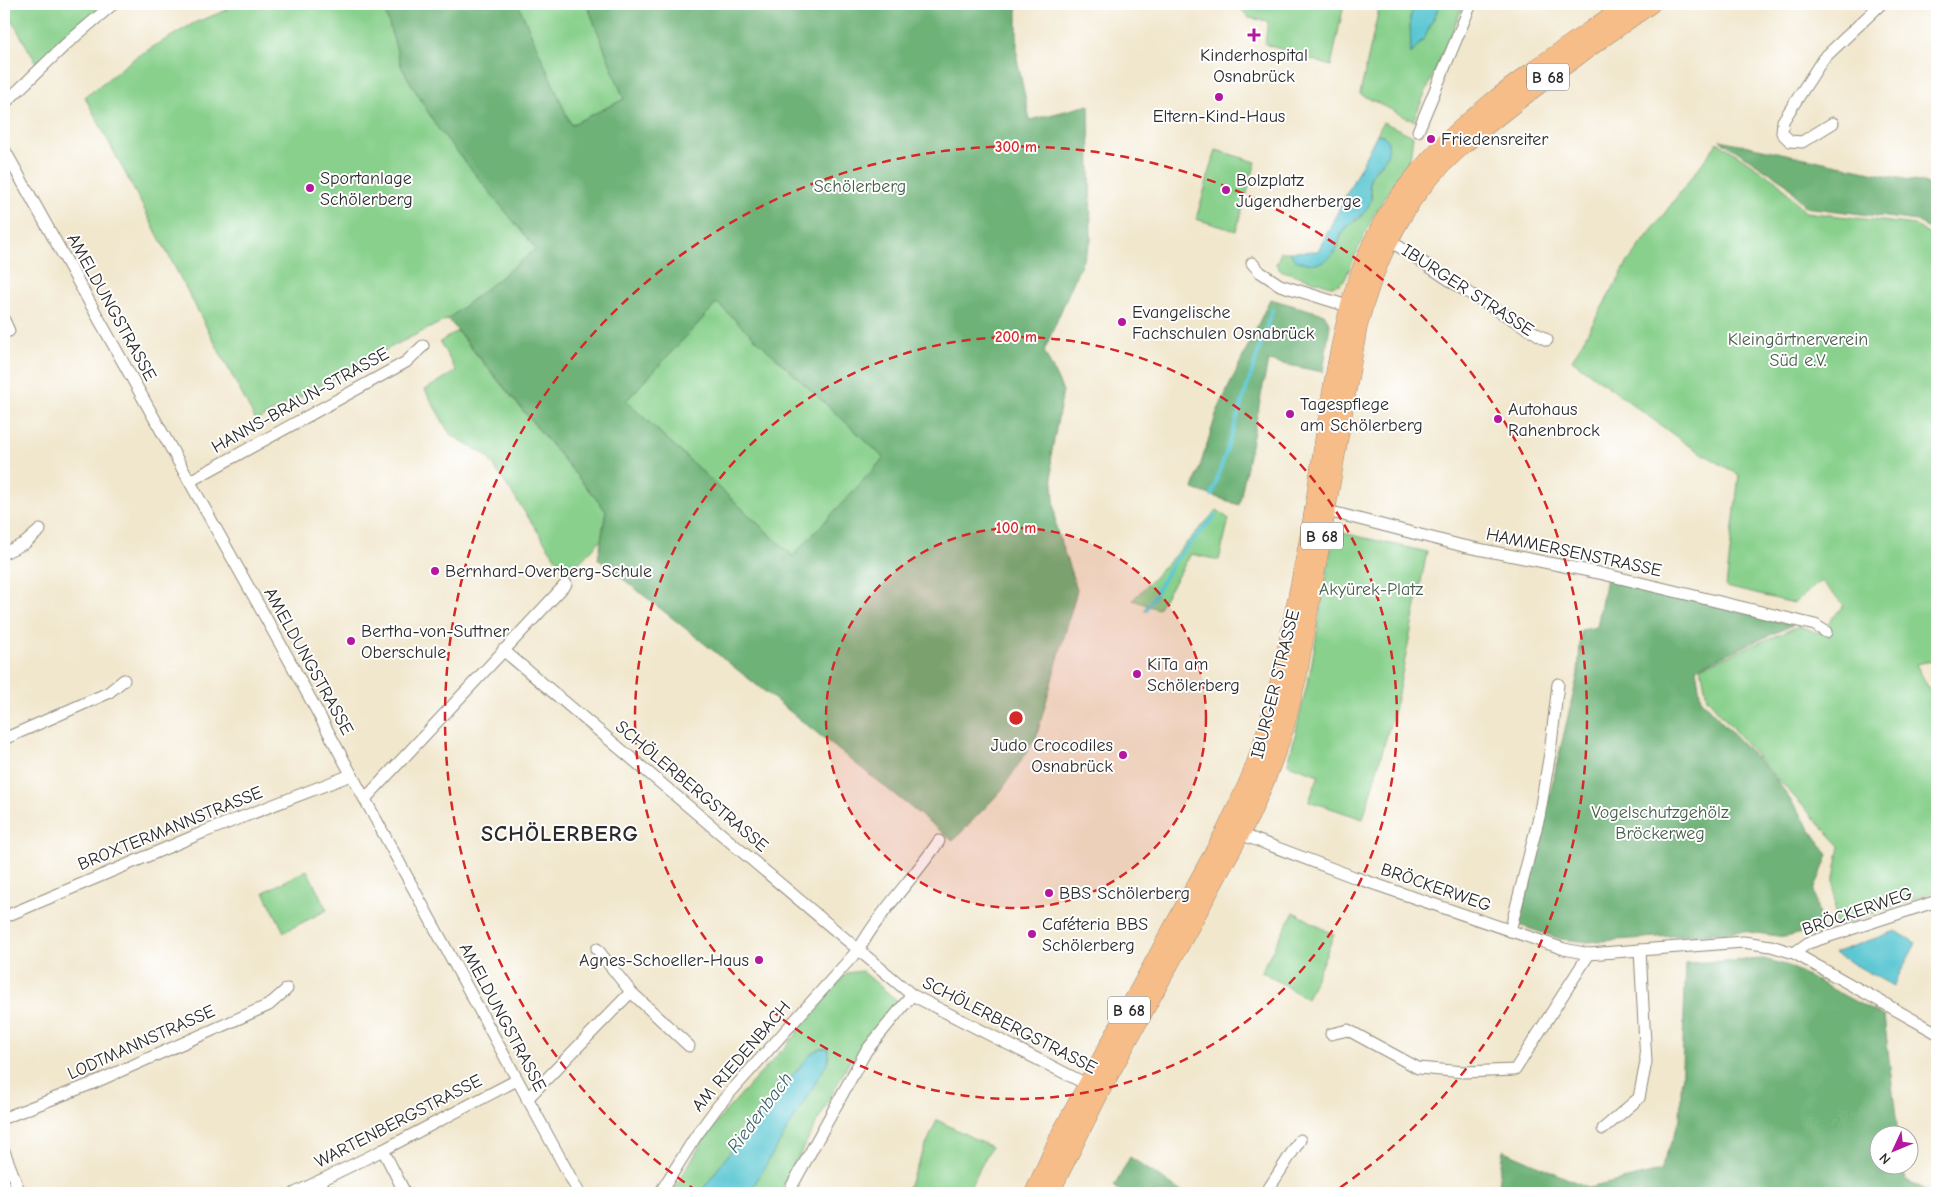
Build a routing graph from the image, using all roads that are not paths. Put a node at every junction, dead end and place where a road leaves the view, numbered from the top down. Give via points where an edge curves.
1 (113, 4) edge
2 (1471, 4) edge
3 (1628, 4) edge
4 (1652, 4) edge
5 (1881, 4) edge
6 (4, 104) edge
7 (1832, 123) dead end
8 (1418, 131) dead end
9 (4, 149) edge
10 (1389, 240) junction
11 (1252, 263) dead end
12 (1355, 308) junction
13 (1547, 340) dead end
14 (423, 346) dead end
15 (190, 481) junction
16 (1320, 509) junction
17 (40, 530) dead end
18 (4, 553) edge
19 (566, 584) dead end
20 (1826, 632) dead end
21 (503, 650) junction
22 (124, 680) dead end
23 (1558, 684) dead end
24 (4, 739) edge
25 (351, 774) junction
26 (365, 799) junction
27 (1234, 831) junction
28 (939, 841) dead end
29 (1937, 901) edge
30 (4, 916) edge
31 (1510, 931) junction
32 (597, 949) dead end
33 (859, 949) junction
34 (1640, 950) junction
35 (1794, 953) junction
36 (1589, 954) junction
37 (287, 989) dead end
38 (631, 992) junction
39 (912, 995) junction
40 (1937, 1033) edge
41 (1331, 1034) dead end
42 (689, 1046) dead end
43 (517, 1080) junction
44 (1094, 1088) junction
45 (527, 1099) junction
46 (4, 1118) edge
47 (1603, 1129) dead end
48 (1300, 1140) dead end
49 (383, 1150) junction
50 (4, 1151) edge
51 (319, 1181) junction
52 (20, 1193) edge
53 (295, 1193) edge
54 (326, 1193) edge
55 (405, 1193) edge
56 (579, 1193) edge
57 (660, 1193) edge
58 (788, 1193) edge
59 (1034, 1193) edge
60 (1050, 1193) edge
61 (1266, 1193) edge

1 - 6 street
2 - 8 street
3 - 12 main road, IBURGER STRASSE / B 68 via 1514,85 1431,155 1401,193 1377,232 1362,265
4 - 10 main road, IBURGER STRASSE / B 68 via 1478,131 1450,157 1412,201
5 - 7 street via 1823,59 1783,122 1782,133 1790,142 1802,142
9 - 15 street, AMELDUNGSTRASSE
10 - 12 main road, IBURGER STRASSE / B 68
10 - 13 street, IBURGER STRASSE
11 - 12 street via 1280,285
12 - 16 main road, IBURGER STRASSE / B 68
14 - 15 street, HANNS-BRAUN-STRASSE via 406,362
15 - 25 street, AMELDUNGSTRASSE
16 - 20 street, HAMMERSENSTRASSE via 1463,546 1599,572 1815,625
16 - 27 main road, IBURGER STRASSE / B 68 via 1298,674 1284,730 1267,777
17 - 18 street via 25,543
19 - 21 street
21 - 26 street
21 - 33 street, SCHÖLERBERGSTRASSE
22 - 24 street via 108,693
23 - 31 street via 1538,817
25 - 26 street, AMELDUNGSTRASSE
25 - 30 street, BROXTERMANNSTRASSE
26 - 43 street, AMELDUNGSTRASSE
27 - 31 street, BRÖCKERWEG
27 - 44 main road, IBURGER STRASSE / B 68 via 1127,1013
28 - 33 street via 872,926
29 - 35 street, BRÖCKERWEG via 1808,943
31 - 36 street, BRÖCKERWEG via 1564,950
32 - 38 street
33 - 39 street, SCHÖLERBERGSTRASSE
33 - 57 street, AM RIEDENBACH via 718,1106
34 - 35 street, BRÖCKERWEG via 1743,942
34 - 36 street, BRÖCKERWEG
34 - 47 street via 1646,1062 1639,1098
35 - 40 street
36 - 41 street via 1515,1070 1464,1072 1418,1068 1348,1030
37 - 46 street, LODTMANNSTRASSE via 269,1004 91,1084
38 - 42 street
38 - 45 street
39 - 44 street, SCHÖLERBERGSTRASSE
39 - 58 street via 866,1051
43 - 45 street, AMELDUNGSTRASSE
43 - 49 street, WARTENBERGSTRASSE
44 - 59 main road, IBURGER STRASSE / B 68 via 1061,1133
44 - 60 main road, IBURGER STRASSE / B 68
45 - 56 street, AMELDUNGSTRASSE
48 - 61 street
49 - 51 street, WARTENBERGSTRASSE
49 - 55 street
50 - 52 street
51 - 53 street, WARTENBERGSTRASSE
51 - 54 street

